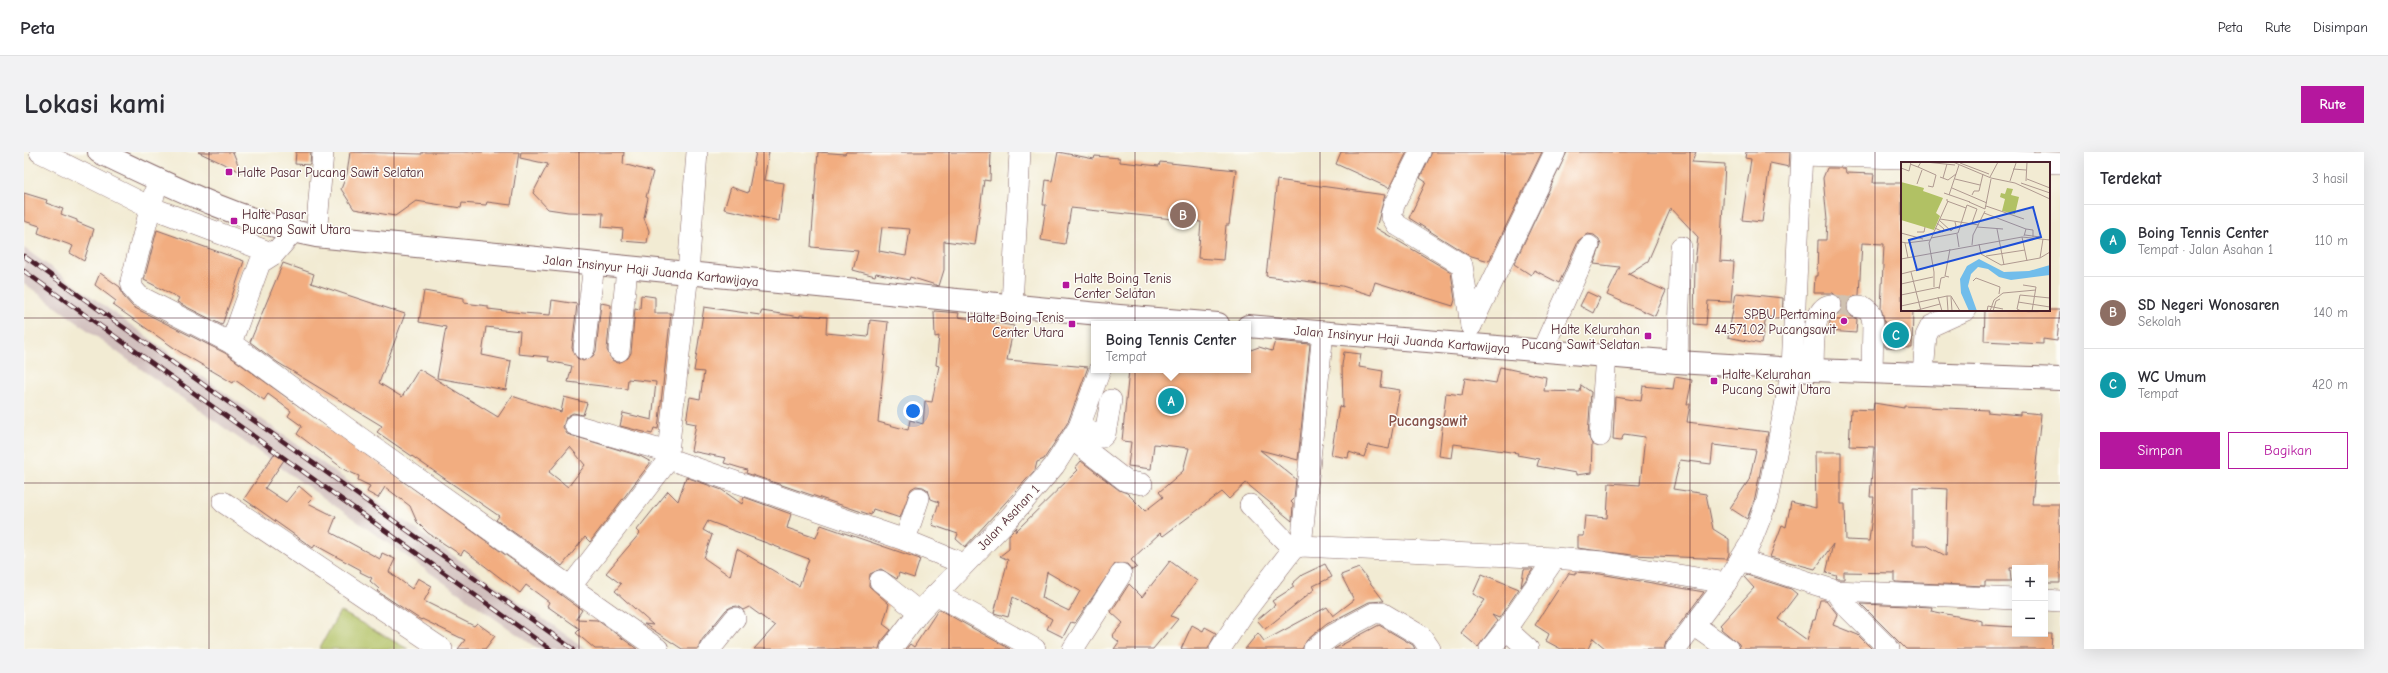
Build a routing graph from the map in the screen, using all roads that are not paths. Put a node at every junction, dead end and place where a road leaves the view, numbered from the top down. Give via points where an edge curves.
1 (40, 152) edge
2 (99, 152) edge
3 (323, 152) edge
4 (697, 152) edge
5 (1020, 152) edge
6 (1420, 152) edge
7 (1555, 152) edge
8 (1802, 154) edge
9 (2031, 162) edge
10 (2050, 163) edge
11 (2060, 163) edge
12 (158, 180) junction
13 (150, 207) junction
14 (293, 232) junction
15 (316, 236) junction
16 (1589, 246) dead end
17 (1681, 247) dead end
18 (274, 254) junction
19 (594, 264) junction
20 (627, 268) junction
21 (688, 273) junction
22 (1012, 305) junction
23 (1831, 305) dead end
24 (1858, 307) tunnel mouth
25 (1964, 311) edge
26 (1117, 320) edge
27 (1142, 321) edge
28 (1251, 326) edge
29 (1323, 332) junction
30 (1470, 335) junction
31 (231, 343) junction
32 (584, 348) dead end
33 (618, 351) dead end
34 (1542, 351) junction
35 (1606, 356) junction
36 (1677, 362) junction
37 (1802, 369) junction
38 (1872, 372) junction
39 (1099, 373) edge
40 (1923, 374) junction
41 (2060, 379) edge
42 (1111, 400) dead end
43 (575, 425) dead end
44 (1075, 433) junction
45 (1600, 436) dead end
46 (668, 456) junction
47 (1142, 484) dead end
48 (919, 498) dead end
49 (224, 502) dead end
50 (1250, 505) dead end
51 (905, 540) junction
52 (1297, 548) junction
53 (1555, 558) junction
54 (1740, 560) junction
55 (964, 564) junction
56 (1121, 574) dead end
57 (880, 581) dead end
58 (1726, 583) junction
59 (571, 586) junction
60 (1836, 591) junction
61 (936, 594) junction
62 (2012, 599) edge
63 (2048, 600) edge
64 (2060, 601) edge
65 (919, 612) junction
66 (735, 618) dead end
67 (1694, 625) junction
68 (1506, 629) junction
69 (1031, 648) edge
70 (442, 649) edge
71 (658, 649) edge
72 (710, 649) edge
73 (891, 649) edge
74 (1073, 649) edge
75 (1220, 649) edge
76 (1314, 649) edge
77 (1430, 649) edge
78 (1490, 649) edge
79 (1528, 649) edge
80 (1676, 649) edge
81 (1728, 649) edge
82 (1889, 649) edge

1 - 13 street
2 - 12 main road, Jalan Insinyur Haji Juanda Kartawijaya
3 - 15 street
4 - 21 street
5 - 22 street
6 - 30 street via 1391,215 1397,225 1462,265
7 - 30 street
8 - 9 street
8 - 37 street
10 - 11 street
12 - 13 street
12 - 14 main road, Jalan Insinyur Haji Juanda Kartawijaya
13 - 18 street
13 - 31 street via 134,262 131,281 133,289 139,296
14 - 15 main road, Jalan Insinyur Haji Juanda Kartawijaya
14 - 18 street
15 - 19 main road, Jalan Insinyur Haji Juanda Kartawijaya
16 - 34 street
17 - 36 street
18 - 31 street via 260,263
19 - 20 main road, Jalan Insinyur Haji Juanda Kartawijaya
19 - 32 street
20 - 21 main road, Jalan Insinyur Haji Juanda Kartawijaya
20 - 33 street
21 - 22 main road, Jalan Insinyur Haji Juanda Kartawijaya
21 - 46 street
22 - 26 main road, Jalan Insinyur Haji Juanda Kartawijaya
23 - 37 street via 1820,311
24 - 38 street via 1865,308 1871,313
25 - 40 street via 1931,326 1926,336
26 - 27 main road, Jalan Insinyur Haji Juanda Kartawijaya
28 - 29 main road, Jalan Insinyur Haji Juanda Kartawijaya
29 - 30 main road, Jalan Insinyur Haji Juanda Kartawijaya
29 - 52 street
30 - 34 main road, Jalan Insinyur Haji Juanda Kartawijaya
31 - 59 street
34 - 35 main road, Jalan Insinyur Haji Juanda Kartawijaya
35 - 36 main road, Jalan Insinyur Haji Juanda Kartawijaya
35 - 45 street
36 - 37 main road, Jalan Insinyur Haji Juanda Kartawijaya
37 - 38 main road, Jalan Insinyur Haji Juanda Kartawijaya
37 - 54 street via 1767,501 1750,544
38 - 40 main road, Jalan Insinyur Haji Juanda Kartawijaya
39 - 44 street, Jalan Asahan 1
40 - 41 main road, Jalan Insinyur Haji Juanda Kartawijaya
42 - 44 street via 1105,434 1102,437
43 - 46 street
44 - 47 street via 1126,481
44 - 55 street, Jalan Asahan 1 via 1054,466 1016,511
46 - 51 street
46 - 59 street
48 - 51 street
49 - 70 street
50 - 52 street
51 - 55 street
52 - 53 street
52 - 75 street via 1243,614
53 - 58 street via 1602,562
53 - 68 street
54 - 58 street
54 - 60 street
55 - 61 street, Jalan Asahan 1
56 - 74 street
57 - 65 street
58 - 67 street
59 - 71 street
60 - 62 street
60 - 82 street via 1844,604
61 - 65 street, Jalan Asahan 1
61 - 69 street
63 - 64 street
65 - 73 street, Jalan Asahan 1
66 - 72 street
67 - 80 street
67 - 81 street
68 - 78 street
68 - 79 street
76 - 77 street via 1340,631 1374,613 1382,612 1421,636

